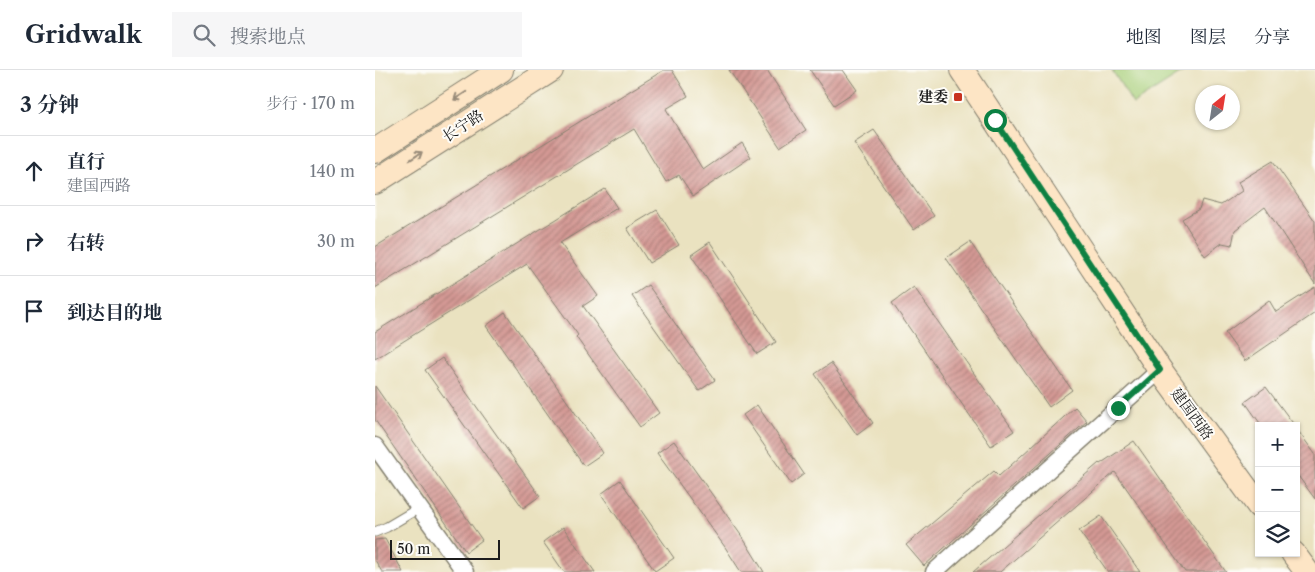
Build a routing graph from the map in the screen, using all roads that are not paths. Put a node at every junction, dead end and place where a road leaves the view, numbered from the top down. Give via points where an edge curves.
1 (501, 70) edge
2 (551, 70) edge
3 (962, 70) edge
4 (375, 151) edge
5 (375, 182) edge
6 (1160, 370) junction
7 (375, 446) edge
8 (1255, 501) edge
9 (419, 508) junction
10 (375, 532) edge
11 (1296, 557) edge
12 (465, 572) edge
13 (934, 572) edge
14 (1307, 572) edge

1 -> 4 main road, 长宁路
5 -> 2 main road, 长宁路
3 - 6 main road, 建国西路
6 - 8 main road, 建国西路
6 - 13 street
7 - 9 street
9 - 10 lane
9 - 12 street
11 - 14 main road

